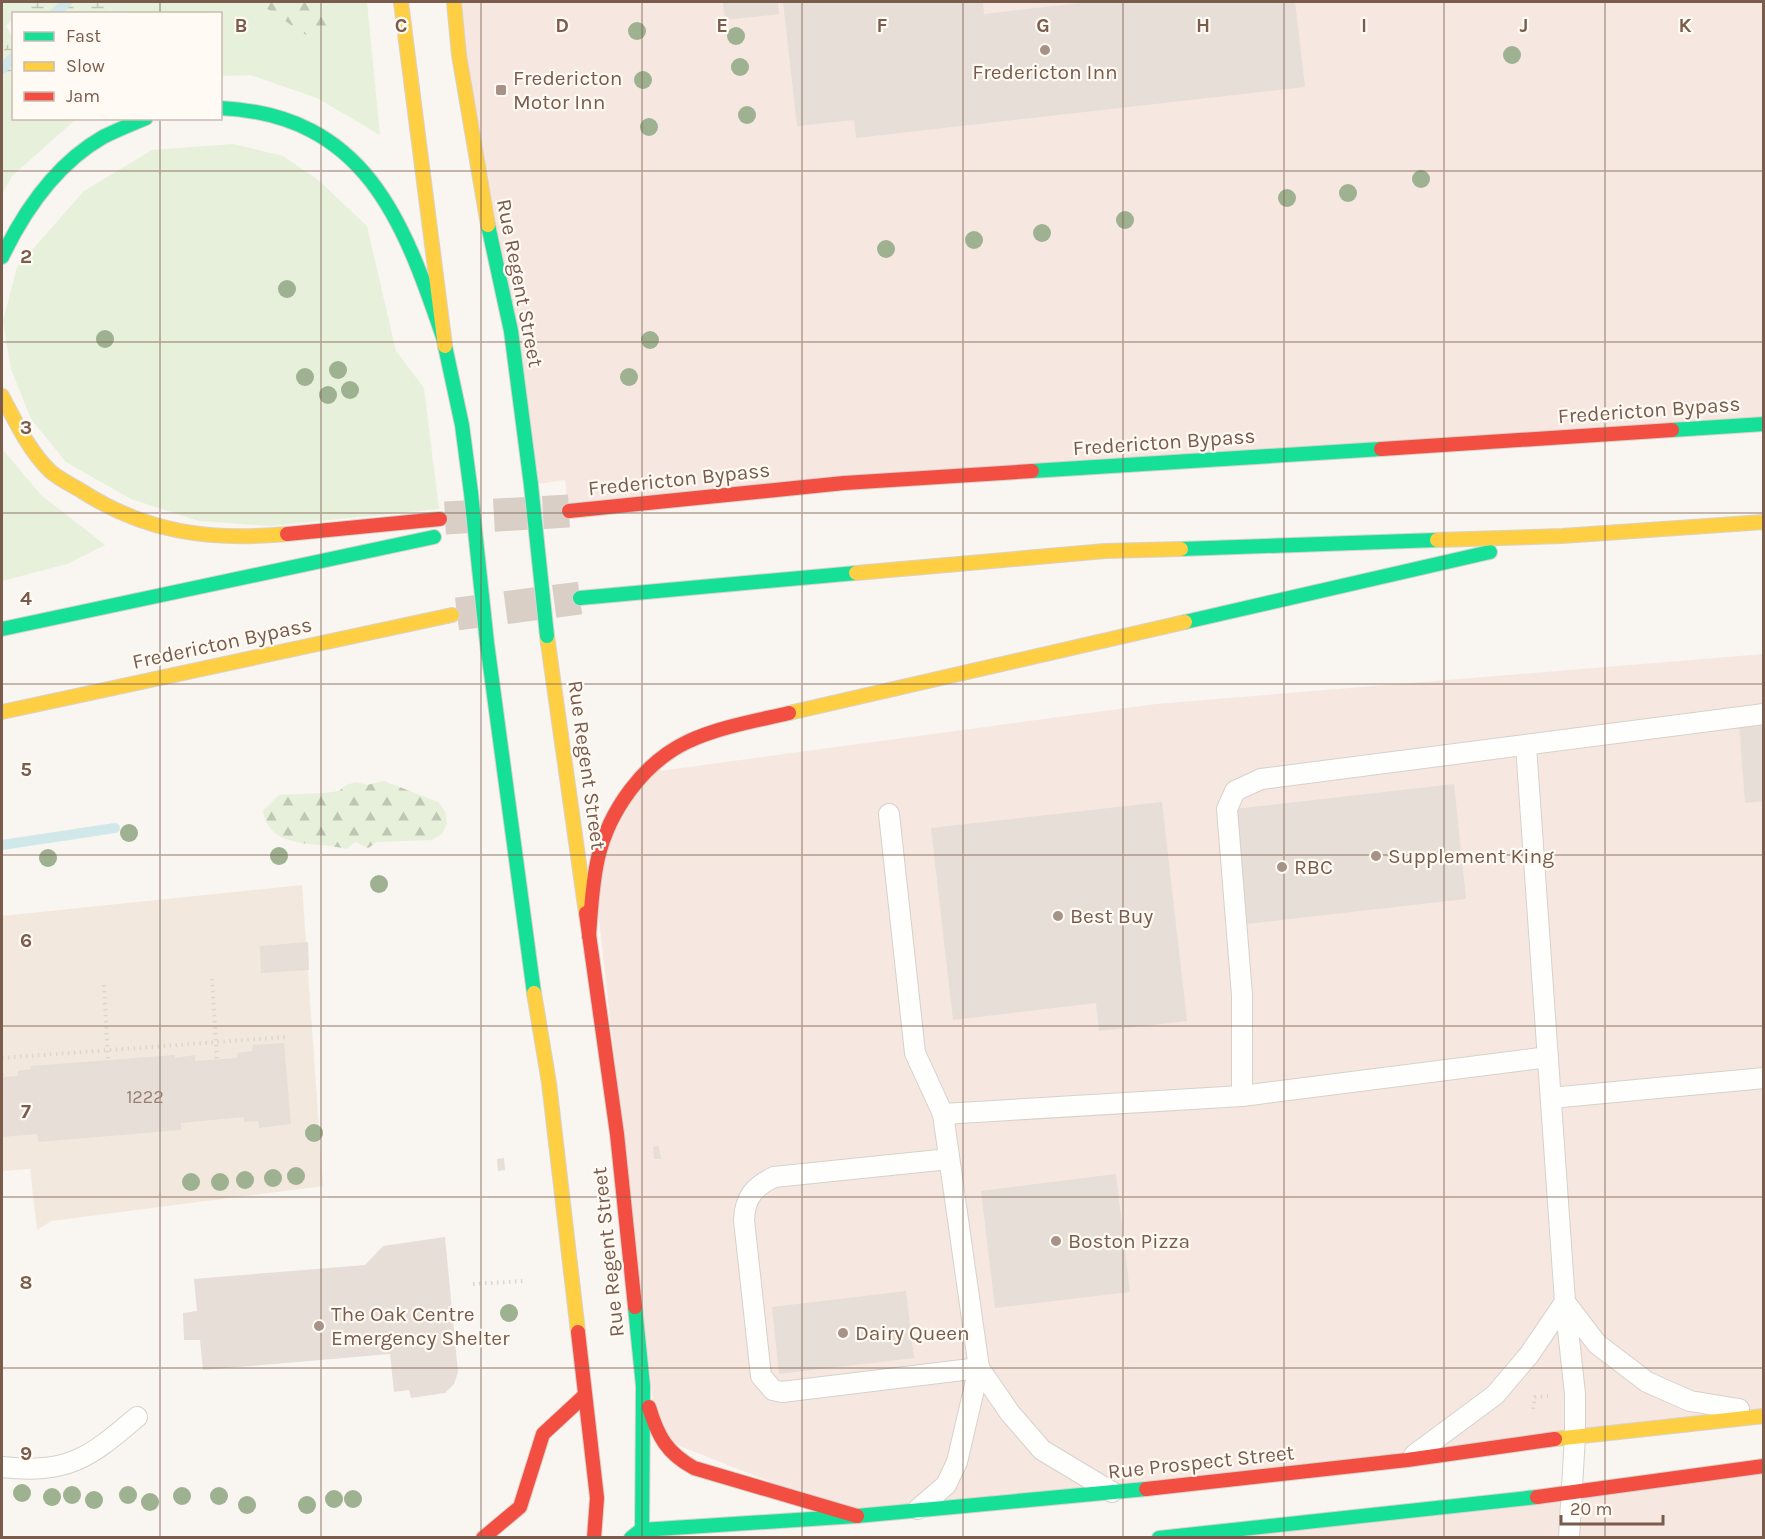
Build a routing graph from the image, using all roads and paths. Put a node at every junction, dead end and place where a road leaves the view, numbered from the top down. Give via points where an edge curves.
1 (401, 2) edge
2 (454, 2) edge
3 (222, 108) edge
4 (142, 120) edge
5 (2, 257) edge
6 (444, 340) junction
7 (2, 396) edge
8 (1764, 424) edge
9 (569, 511) tunnel mouth
10 (440, 519) tunnel mouth
11 (1764, 522) edge
12 (442, 536) dead end
13 (1562, 536) junction
14 (580, 598) tunnel mouth
15 (452, 615) tunnel mouth
16 (2, 629) edge
17 (2, 712) edge
18 (1764, 714) edge
19 (1526, 746) junction
20 (889, 814) dead end
21 (589, 936) junction
22 (213, 979) dead end
23 (104, 985) dead end
24 (286, 1037) dead end
25 (216, 1042) junction
26 (108, 1050) junction
27 (1548, 1057) junction
28 (2, 1058) edge
29 (217, 1059) dead end
30 (108, 1060) dead end
31 (1764, 1078) edge
32 (1242, 1096) junction
33 (1551, 1098) junction
34 (943, 1114) junction
35 (949, 1159) junction
36 (525, 1281) dead end
37 (472, 1284) dead end
38 (1565, 1302) junction
39 (979, 1368) junction
40 (643, 1386) junction
41 (1554, 1395) dead end
42 (583, 1397) junction
43 (1533, 1414) dead end
44 (1764, 1415) edge
45 (137, 1417) dead end
46 (1575, 1436) junction
47 (1407, 1460) junction
48 (1764, 1466) edge
49 (2, 1467) edge
50 (1115, 1493) junction
51 (1571, 1493) junction
52 (918, 1509) junction
53 (857, 1516) junction
54 (638, 1535) edge
55 (483, 1538) edge
56 (594, 1538) edge
57 (1159, 1538) edge
58 (1569, 1538) edge

1 - 6 main road, Rue Regent Street
2 - 21 main road, Rue Regent Street, bridge via 483,202 511,331 547,636
3 - 6 main road via 252,110 296,122 354,159 377,184 394,213 423,275
4 - 5 main road via 102,138 53,177 21,217
6 - 42 main road, Rue Regent Street, bridge via 462,425 527,954 549,1083
7 - 10 main road via 29,446 50,471 107,508 174,532 250,537
8 - 9 main road, Fredericton Bypass via 844,483
11 - 13 main road
12 - 16 main road
13 - 14 main road via 1105,551
13 - 21 main road via 739,725 683,744 644,773 618,809 594,875
15 - 17 main road, Fredericton Bypass
18 - 19 lane
19 - 27 lane
19 - 32 lane via 1261,779 1235,791 1227,809 1242,995
20 - 34 lane via 915,1053
21 - 40 main road, Rue Regent Street via 617,1134
22 - 25 path
23 - 26 path
24 - 25 path
25 - 26 path
25 - 29 path
26 - 28 path
26 - 30 path
27 - 32 lane
27 - 33 lane
31 - 33 lane
32 - 34 lane
33 - 38 lane
34 - 35 lane
35 - 39 lane
35 - 39 lane via 774,1177 750,1193 744,1220 761,1376 773,1390 782,1392
36 - 37 path
38 - 44 lane via 1597,1344 1647,1382 1690,1401
38 - 46 lane via 1575,1394
38 - 47 lane via 1529,1355 1495,1395
39 - 50 lane via 1042,1450
39 - 52 lane via 957,1462 946,1485
40 - 53 main road via 657,1437 672,1456 694,1468
40 - 54 main road, Rue Regent Street
41 - 43 path via 1535,1396
42 - 55 main road via 543,1434 520,1507
42 - 56 main road, Rue Regent Street via 597,1498
44 - 46 main road, Rue Prospect Street
45 - 49 lane via 78,1461 37,1471
46 - 47 main road, Rue Prospect Street
46 - 51 lane
47 - 50 main road, Rue Prospect Street
48 - 51 main road
50 - 52 main road, Rue Prospect Street
51 - 57 main road
51 - 58 lane
52 - 53 main road, Rue Prospect Street
53 - 54 main road, Rue Prospect Street

